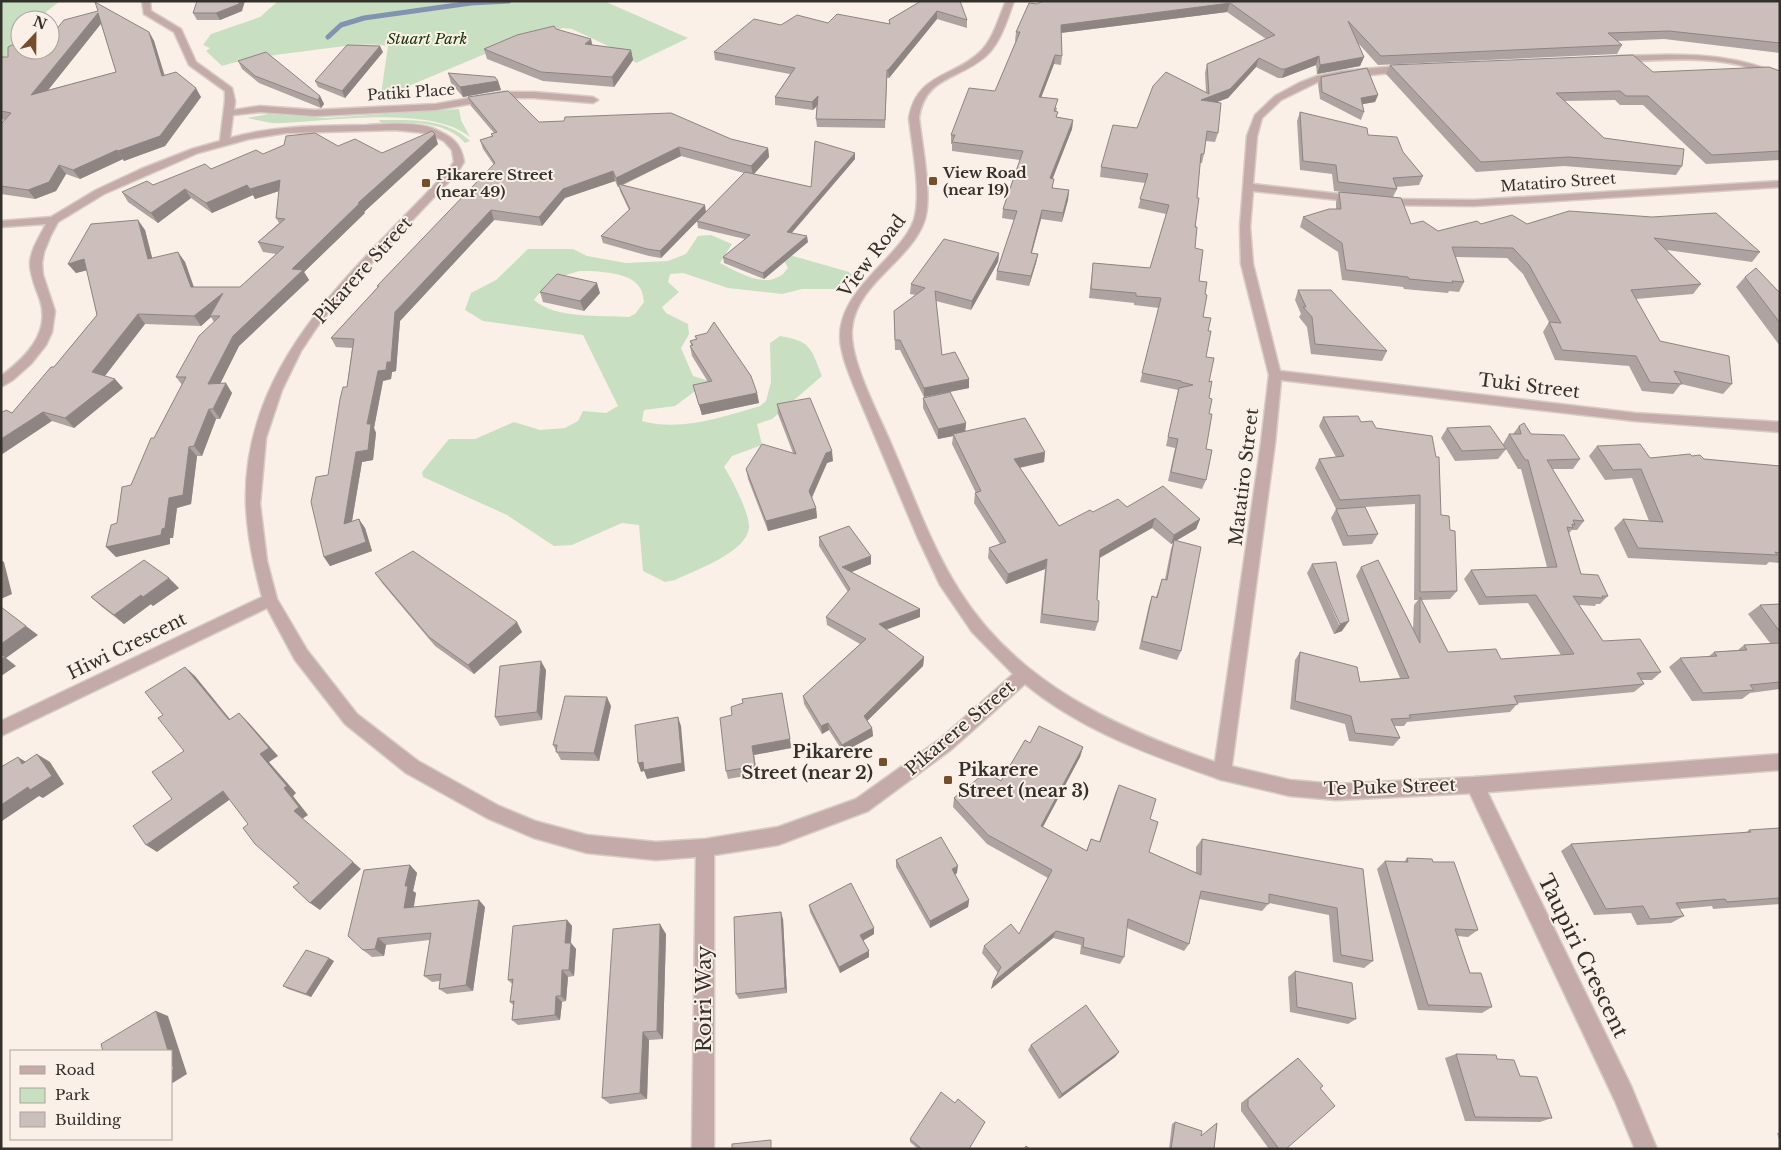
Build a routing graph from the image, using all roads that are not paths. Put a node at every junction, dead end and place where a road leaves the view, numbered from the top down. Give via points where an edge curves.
1 (146, 1) edge
2 (1010, 1) edge
3 (1607, 60) edge
4 (1416, 68) edge
5 (1780, 77) edge
6 (594, 100) dead end
7 (229, 113) junction
8 (226, 142) junction
9 (1780, 184) edge
10 (1249, 187) junction
11 (54, 220) junction
12 (1, 224) edge
13 (1274, 375) junction
14 (1, 383) edge
15 (1780, 427) edge
16 (270, 600) junction
17 (1024, 675) junction
18 (1, 729) edge
19 (1780, 762) edge
20 (1222, 772) junction
21 (1475, 785) junction
22 (705, 848) junction
23 (703, 1149) edge
24 (1646, 1149) edge

1 - 7 street via 147,12 178,31 192,63 229,90
2 - 17 street, View Road via 993,42 982,56 930,84 918,98 914,118 923,206 921,218 910,238 858,300 846,324 846,337 856,375 935,561 954,596 985,636
3 - 5 street via 1702,57 1758,68
4 - 10 street, Matatiro Street via 1366,70 1320,78 1278,98 1258,117 1252,136
6 - 7 street, Patiki Place via 504,96 436,107 315,113 260,109
7 - 8 street
8 - 11 street, Pikarere Street via 145,171 100,192
8 - 16 street, Pikarere Street via 294,130 414,127 447,139 456,149 459,162 442,185 331,300 295,351 276,390 259,438 253,504 257,544
9 - 10 street, Matatiro Street via 1474,203 1395,204
10 - 13 street, Matatiro Street via 1245,227 1247,264
11 - 12 street, Pikarere Street
11 - 14 street via 36,262 50,320 34,352
13 - 15 street, Tuki Street via 1634,417
13 - 20 street, Matatiro Street via 1268,442
16 - 18 street, Hiwi Crescent
16 - 22 street, Pikarere Street via 301,655 351,719 412,767 493,812 534,829 587,844 656,851
17 - 20 street, Te Puke Street via 1069,707 1113,730
17 - 22 street, Pikarere Street via 946,744 862,805 778,836
19 - 21 street, Te Puke Street
20 - 21 street, Te Puke Street via 1290,788 1336,792
21 - 24 street, Taupiri Crescent via 1623,1094
22 - 23 street, Roiri Way

